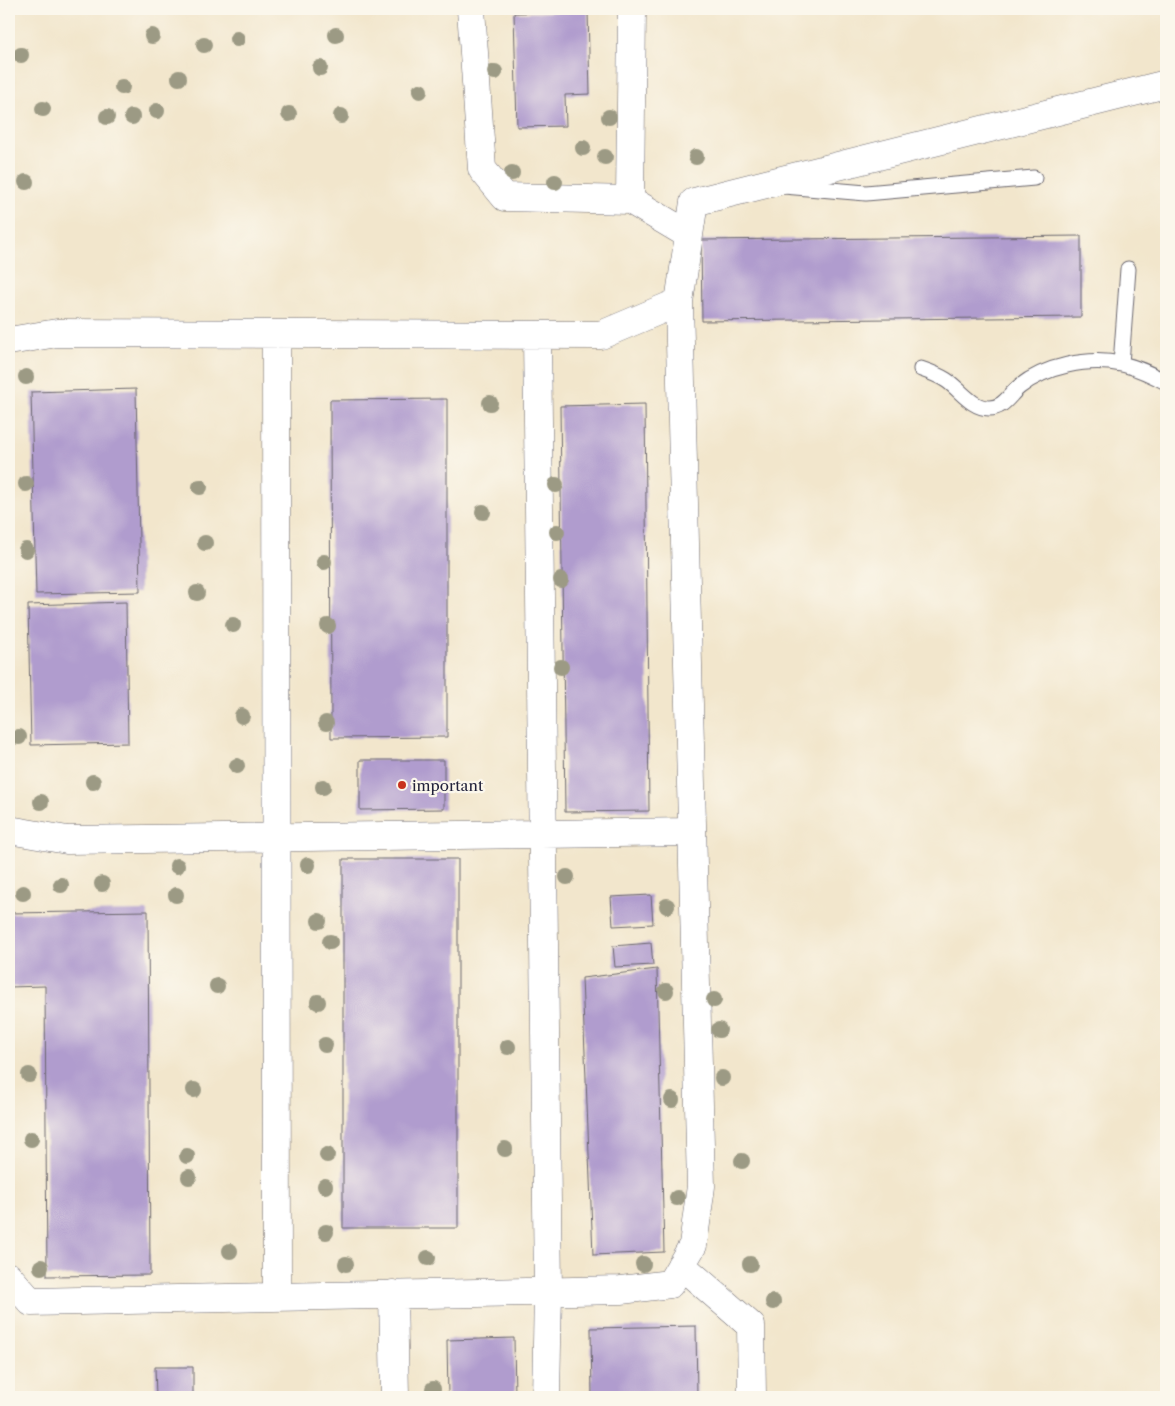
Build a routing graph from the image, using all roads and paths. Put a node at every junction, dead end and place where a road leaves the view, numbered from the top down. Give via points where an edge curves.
1 (471, 9) edge
2 (632, 9) edge
3 (1166, 84) edge
4 (1034, 178) dead end
5 (771, 184) junction
6 (630, 200) junction
7 (689, 235) junction
8 (1128, 270) dead end
9 (679, 302) junction
10 (276, 334) junction
11 (537, 335) junction
12 (9, 341) edge
13 (1121, 364) junction
14 (921, 369) dead end
15 (1166, 382) edge
16 (9, 830) edge
17 (692, 832) junction
18 (542, 834) junction
19 (276, 837) junction
20 (681, 1265) junction
21 (9, 1277) edge
22 (548, 1291) junction
23 (393, 1294) junction
24 (277, 1297) junction
25 (395, 1397) edge
26 (546, 1397) edge
27 (752, 1397) edge

1 - 6 street via 482,169 505,198
2 - 6 street
3 - 5 street
4 - 5 lane via 866,193
5 - 7 street via 694,202
6 - 7 street
7 - 9 street
8 - 13 lane
9 - 11 street via 600,335
9 - 17 street
10 - 11 street
10 - 12 street via 56,333
10 - 19 street
11 - 18 street
13 - 14 lane via 1082,363 1044,373 991,408 974,404 946,380
13 - 15 lane
16 - 19 street via 67,840
17 - 18 street
17 - 20 street via 701,1186 693,1246
18 - 19 street
18 - 22 street
19 - 24 street
20 - 22 street via 670,1284 621,1290
20 - 27 street via 751,1326
21 - 24 street via 31,1302
22 - 23 street
22 - 26 street
23 - 24 street
23 - 25 street

